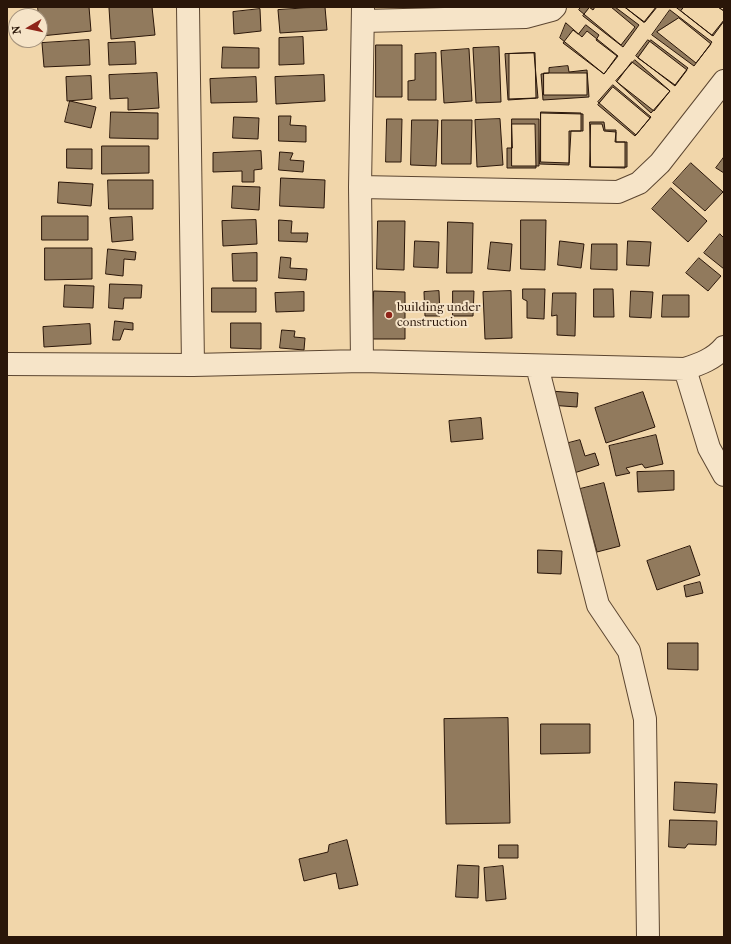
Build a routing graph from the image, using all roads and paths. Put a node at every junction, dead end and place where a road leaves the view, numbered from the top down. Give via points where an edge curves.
1 (188, 7) edge
2 (555, 7) edge
3 (363, 14) edge
4 (724, 81) edge
5 (360, 187) junction
6 (724, 347) edge
7 (362, 361) junction
8 (7, 364) edge
9 (193, 365) junction
10 (537, 366) junction
11 (685, 369) junction
12 (724, 475) edge
13 (648, 937) edge

1 - 9 street
2 - 3 street via 526,17
3 - 5 street
4 - 5 street via 660,163 640,183 618,192
5 - 7 street
6 - 11 street via 702,364
7 - 9 street
7 - 10 street
8 - 9 street
10 - 11 street
10 - 13 street via 598,605 629,651 645,719
11 - 12 street via 709,448

